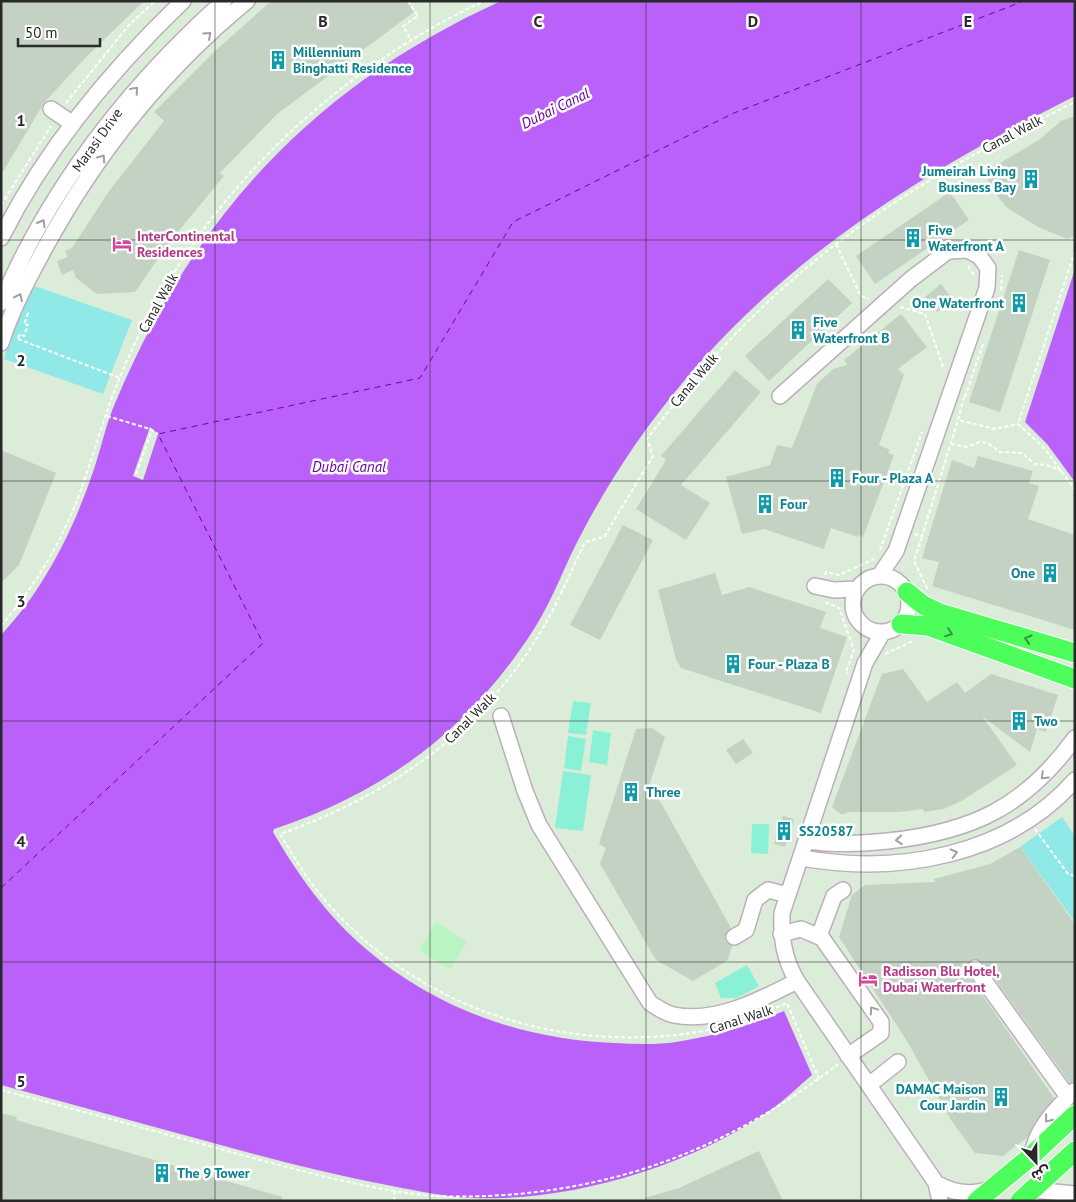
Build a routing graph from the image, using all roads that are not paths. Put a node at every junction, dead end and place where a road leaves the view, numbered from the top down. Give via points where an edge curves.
1 (183, 1) edge
2 (224, 1) edge
3 (247, 1) edge
4 (55, 112) road end
5 (73, 124) junction
6 (6, 224) edge
7 (1, 238) edge
8 (38, 244) junction
9 (6, 284) edge
10 (1, 303) edge
11 (1, 343) edge
12 (780, 396) dead end
13 (896, 551) junction
14 (880, 575) junction
15 (816, 586) dead end
16 (902, 586) junction
17 (855, 595) junction
18 (901, 624) junction
19 (866, 628) junction
20 (883, 632) junction
21 (1075, 653) edge
22 (864, 663) junction
23 (1075, 679) edge
24 (501, 716) dead end
25 (1075, 738) edge
26 (1075, 780) edge
27 (808, 840) junction
28 (854, 844) junction
29 (802, 858) junction
30 (853, 863) junction
31 (844, 892) dead end
32 (788, 895) junction
33 (782, 913) junction
34 (800, 929) junction
35 (781, 934) junction
36 (734, 937) dead end
37 (821, 937) junction
38 (976, 968) dead end
39 (797, 981) junction
40 (848, 1056) junction
41 (898, 1062) dead end
42 (868, 1085) junction
43 (1071, 1093) edge
44 (1075, 1115) edge
45 (1075, 1151) edge
46 (1032, 1155) junction
47 (936, 1183) junction
48 (993, 1188) junction
49 (1075, 1194) edge
50 (1026, 1196) edge
51 (940, 1201) edge
52 (977, 1201) edge

1 - 5 street, Marasi Drive via 131,53
8 -> 2 street, Marasi Drive via 71,175 109,122 175,47
8 -> 3 street via 148,97 202,41
4 - 5 street
5 - 6 street, Marasi Drive
6 - 7 street, Marasi Drive
8 - 9 street, Marasi Drive
11 -> 8 street
9 - 10 street, Marasi Drive
12 - 13 street via 876,301 948,251 968,250 984,262 989,274 987,288 958,395
13 - 14 street
13 - 16 street
14 - 16 street
14 - 17 street via 867,579
15 - 17 street
16 - 18 street via 909,612
21 -> 16 main road via 940,613 923,605
17 - 19 street via 855,615
18 - 20 street
18 -> 23 main road via 928,626
19 - 20 street
19 - 22 street
20 - 22 street
22 - 27 street
24 - 39 street via 539,826 650,1003 674,1015 699,1016 727,1011
25 -> 28 street via 1038,782 986,817 926,837
30 -> 26 street via 904,861 961,852 1006,834 1029,820
27 - 28 street
27 - 29 street
28 - 30 street via 846,851 848,860
29 - 30 street
29 - 32 street
31 - 37 street
32 - 33 street
32 - 36 street via 768,890 755,900 746,930
33 - 34 street
33 - 35 street
34 - 35 street
34 - 37 street
35 - 39 street
40 -> 37 street via 878,1036 882,1025
38 - 43 street
39 - 40 street
40 - 42 street
41 - 42 street
42 - 47 street
43 -> 46 street via 1042,1128
44 - 46 main road
45 - 50 main road
46 - 48 main road
47 - 48 street via 964,1194
47 - 51 street
48 - 52 main road
49 - 50 street

